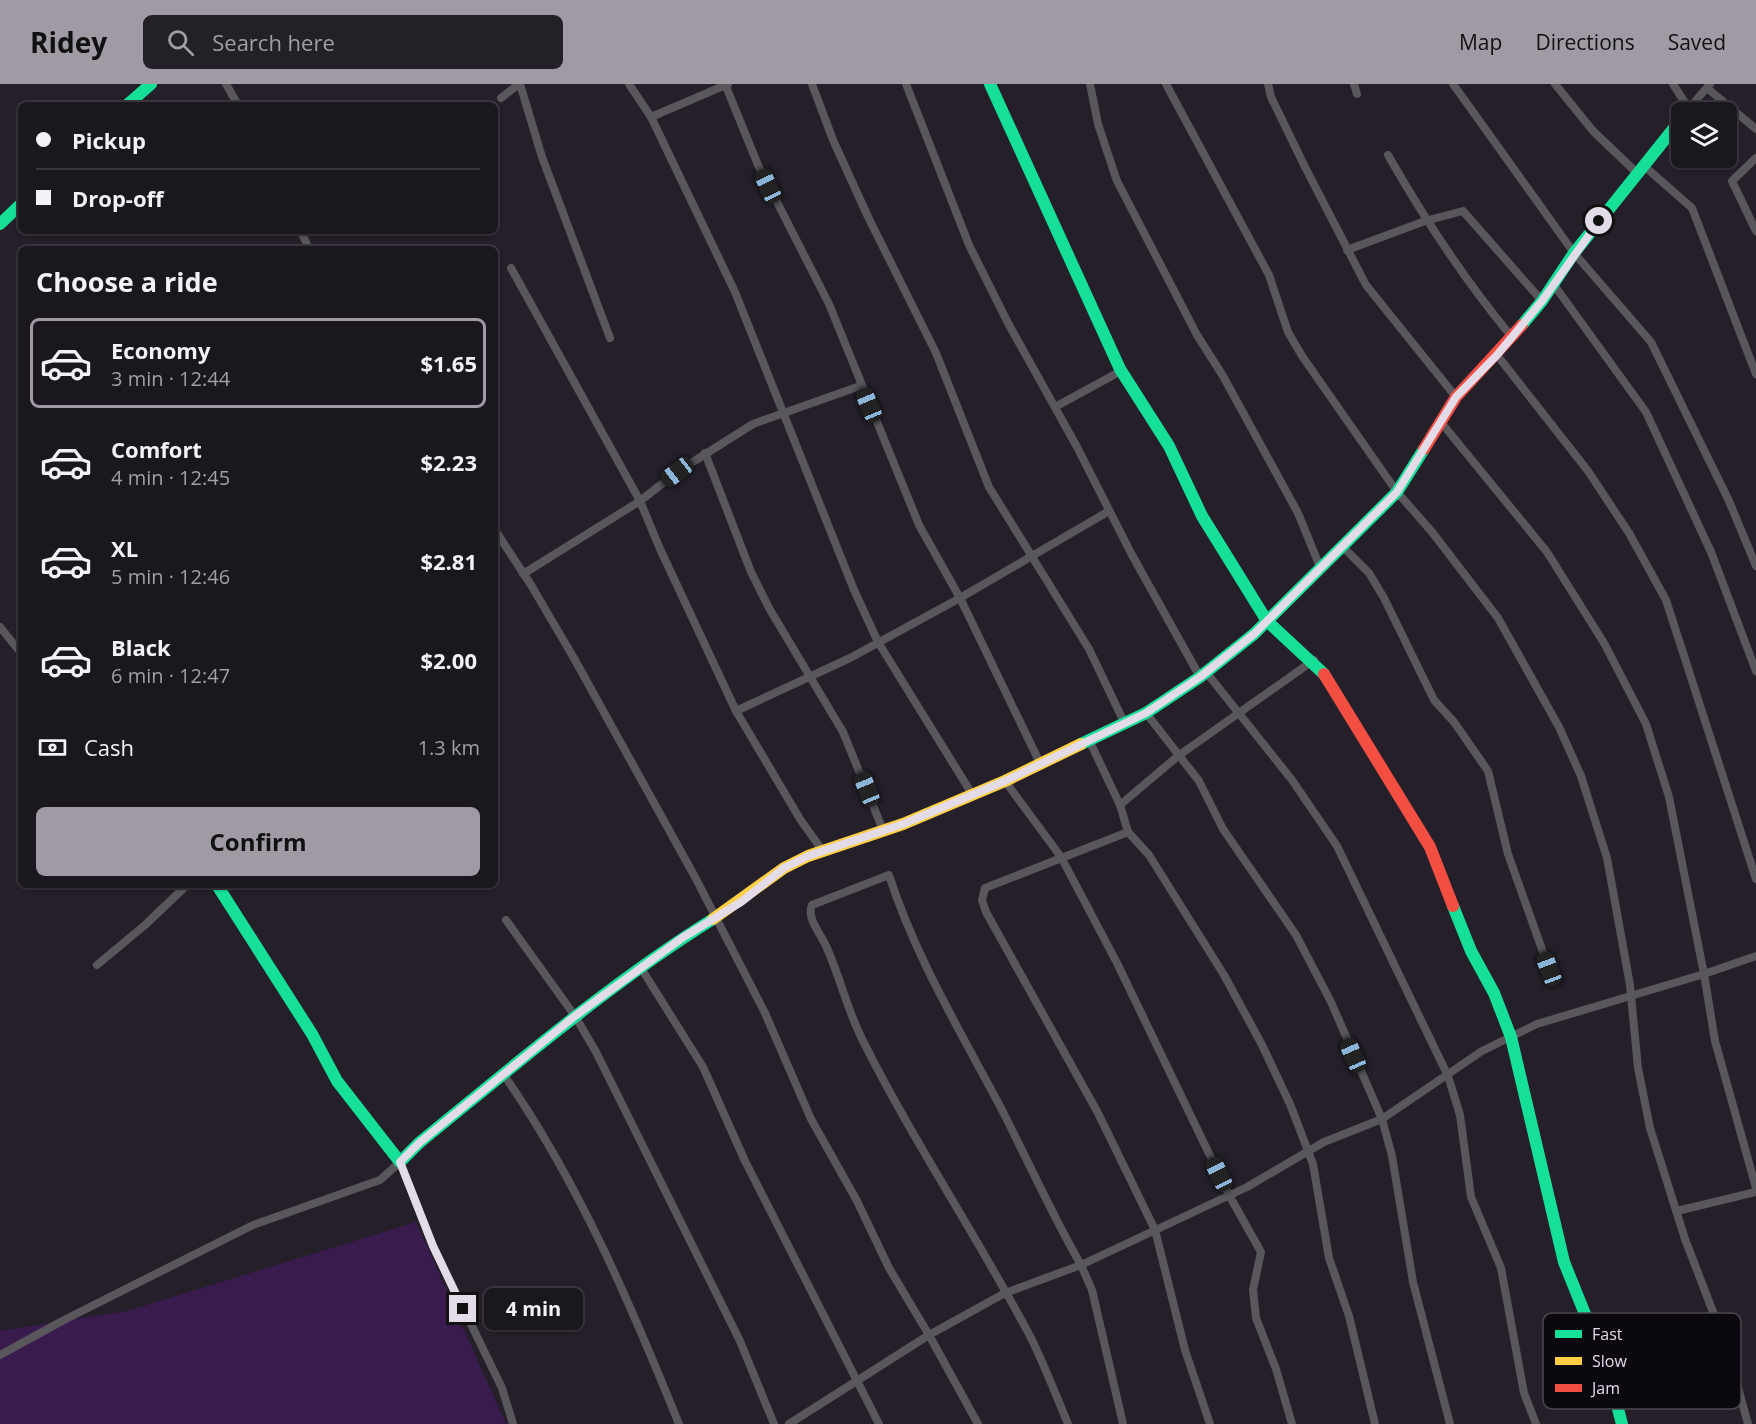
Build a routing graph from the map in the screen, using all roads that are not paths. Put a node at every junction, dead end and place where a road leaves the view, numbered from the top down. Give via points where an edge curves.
1 (151, 84) edge
2 (226, 84) edge
3 (520, 84) edge
4 (629, 84) edge
5 (726, 84) edge
6 (813, 84) edge
7 (906, 84) edge
8 (990, 84) edge
9 (1090, 84) edge
10 (1166, 84) edge
11 (1268, 84) edge
12 (1354, 84) edge
13 (1453, 84) edge
14 (1555, 84) edge
15 (1673, 84) edge
16 (1709, 86) edge
17 (1358, 94) dead end
18 (501, 98) dead end
19 (130, 102) edge
20 (236, 102) edge
21 (1681, 102) edge
22 (1695, 102) edge
23 (651, 117) junction
24 (1756, 129) edge
25 (1671, 131) edge
26 (1388, 155) dead end
27 (1756, 158) edge
28 (1640, 169) junction
29 (18, 207) edge
30 (1425, 221) junction
31 (0, 224) edge
32 (1756, 231) edge
33 (1347, 250) junction
34 (1574, 253) junction
35 (511, 268) dead end
36 (1554, 285) junction
37 (1542, 301) junction
38 (1511, 336) junction
39 (610, 338) dead end
40 (1497, 355) junction
41 (1121, 371) junction
42 (1756, 374) edge
43 (860, 386) junction
44 (1456, 397) junction
45 (1055, 407) junction
46 (784, 412) junction
47 (1440, 421) junction
48 (705, 453) junction
49 (1397, 492) junction
50 (640, 501) junction
51 (1109, 512) junction
52 (498, 535) edge
53 (1342, 546) junction
54 (1032, 555) junction
55 (1756, 566) edge
56 (1320, 567) junction
57 (523, 573) junction
58 (960, 598) junction
59 (1267, 621) junction
60 (0, 627) edge
61 (878, 642) junction
62 (18, 649) edge
63 (1314, 660) junction
64 (1756, 670) edge
65 (1203, 675) junction
66 (809, 678) junction
67 (736, 711) junction
68 (1146, 713) junction
69 (1238, 715) junction
70 (1124, 722) junction
71 (1089, 740) junction
72 (1178, 756) junction
73 (1041, 763) junction
74 (1005, 781) junction
75 (972, 794) junction
76 (1120, 805) junction
77 (883, 830) junction
78 (1128, 832) junction
79 (822, 850) junction
80 (1061, 857) junction
81 (1756, 879) edge
82 (184, 888) edge
83 (219, 888) edge
84 (715, 918) junction
85 (506, 920) dead end
86 (1756, 956) edge
87 (97, 966) dead end
88 (641, 968) junction
89 (1549, 969) dead end
90 (1704, 974) junction
91 (1631, 994) junction
92 (575, 1016) junction
93 (1511, 1037) junction
94 (504, 1075) junction
95 (1448, 1076) junction
96 (1382, 1119) junction
97 (1306, 1152) junction
98 (400, 1162) junction
99 (1756, 1190) edge
100 (1229, 1195) junction
101 (1677, 1211) junction
102 (1155, 1230) junction
103 (1081, 1264) junction
104 (1005, 1293) junction
105 (1585, 1313) edge
106 (1714, 1313) edge
107 (929, 1335) junction
108 (0, 1355) edge
109 (858, 1379) junction
110 (1741, 1398) edge
111 (1618, 1409) edge
112 (513, 1424) edge
113 (679, 1424) edge
114 (774, 1424) edge
115 (789, 1424) edge
116 (879, 1424) edge
117 (978, 1424) edge
118 (1068, 1424) edge
119 (1123, 1424) edge
120 (1210, 1424) edge
121 (1292, 1424) edge
122 (1375, 1424) edge
123 (1450, 1424) edge
124 (1536, 1424) edge
125 (1622, 1424) edge
126 (1748, 1424) edge

1 - 19 street
2 - 20 street
3 - 18 street
3 - 39 street via 542,157
4 - 23 street
5 - 23 street
5 - 43 street via 758,165 829,304
6 - 54 street via 864,209 936,353 989,487
7 - 45 street via 969,245
8 - 41 street
9 - 56 street via 1098,124 1117,181 1197,335 1298,513
10 - 49 street via 1269,275 1288,332
11 - 33 street
12 - 17 street
13 - 34 street
14 - 28 street via 1593,131
15 - 21 street
16 - 22 street
16 - 24 street
23 - 46 street via 735,292
25 - 28 street
26 - 30 street
27 - 32 street via 1732,181
28 - 34 street
28 - 42 street via 1692,208
29 - 31 street
30 - 33 street
30 - 37 street via 1463,212
30 - 38 street
33 - 44 street via 1385,312
34 - 36 street
34 - 55 street via 1651,342 1729,501
35 - 50 street
36 - 37 street
36 - 64 street via 1646,412 1711,552
37 - 38 street
38 - 40 street
40 - 44 street
40 - 81 street via 1588,471 1629,533 1666,600
41 - 45 street
41 - 59 street via 1169,446 1202,516
43 - 46 street
43 - 58 street via 919,525
44 - 47 street
45 - 51 street
46 - 48 street via 753,424
46 - 61 street
47 - 49 street
47 - 90 street via 1547,552 1604,643 1646,724 1669,797
48 - 50 street
48 - 66 street via 751,572
49 - 53 street
49 - 91 street via 1498,618 1577,766 1608,858
50 - 57 street
50 - 67 street
51 - 54 street
51 - 65 street
52 - 57 street
53 - 56 street
53 - 89 street via 1369,573 1434,700 1488,771 1509,854
54 - 58 street
54 - 70 street via 1089,649
56 - 59 street
57 - 84 street via 626,750
58 - 61 street
58 - 73 street
59 - 63 street
59 - 65 street
60 - 62 street
61 - 66 street
61 - 75 street
63 - 69 street
63 - 93 street via 1415,820
65 - 68 street
65 - 69 street
66 - 67 street
66 - 77 street via 843,732
67 - 79 street
68 - 70 street
68 - 72 street
69 - 72 street
69 - 95 street via 1292,780 1337,846
70 - 71 street
71 - 73 street
71 - 76 street
72 - 76 street
72 - 96 street via 1199,781 1223,829 1296,934 1331,1002
73 - 74 street
74 - 75 street
74 - 80 street
75 - 77 street
76 - 78 street
77 - 79 street
78 - 80 street
78 - 97 street via 1149,855 1224,975 1277,1073
79 - 84 street via 784,868
80 - 100 street
80 - 102 street via 985,888 982,900 1098,1113
82 - 87 street
83 - 98 street via 312,1034 337,1081
84 - 88 street
84 - 107 street via 765,1013 811,1119
85 - 92 street
86 - 90 street
88 - 92 street
88 - 109 street via 703,1067 745,1161
90 - 91 street
90 - 99 street via 1715,1041
91 - 93 street via 1537,1024
91 - 101 street via 1638,1068 1648,1118
92 - 94 street
92 - 114 street via 740,1341
93 - 95 street via 1482,1051
93 - 105 street via 1564,1262
94 - 98 street
94 - 113 street via 580,1199
95 - 96 street
95 - 124 street via 1460,1115 1471,1197 1501,1268 1524,1393
96 - 97 street
96 - 123 street via 1413,1282
97 - 100 street
97 - 122 street via 1317,1179 1329,1258 1349,1316
98 - 108 street via 380,1180 253,1225
98 - 112 street via 433,1246 502,1388
99 - 101 street
100 - 102 street
100 - 121 street via 1262,1255 1253,1290 1256,1318
101 - 106 street
102 - 103 street
102 - 120 street via 1185,1350
103 - 104 street
103 - 104 street via 948,1014 901,912 889,875 812,905 812,918 863,1041
103 - 119 street via 1092,1290
104 - 107 street
104 - 118 street via 1030,1338
107 - 109 street
107 - 117 street
109 - 115 street
109 - 116 street
110 - 126 street
111 - 125 street

